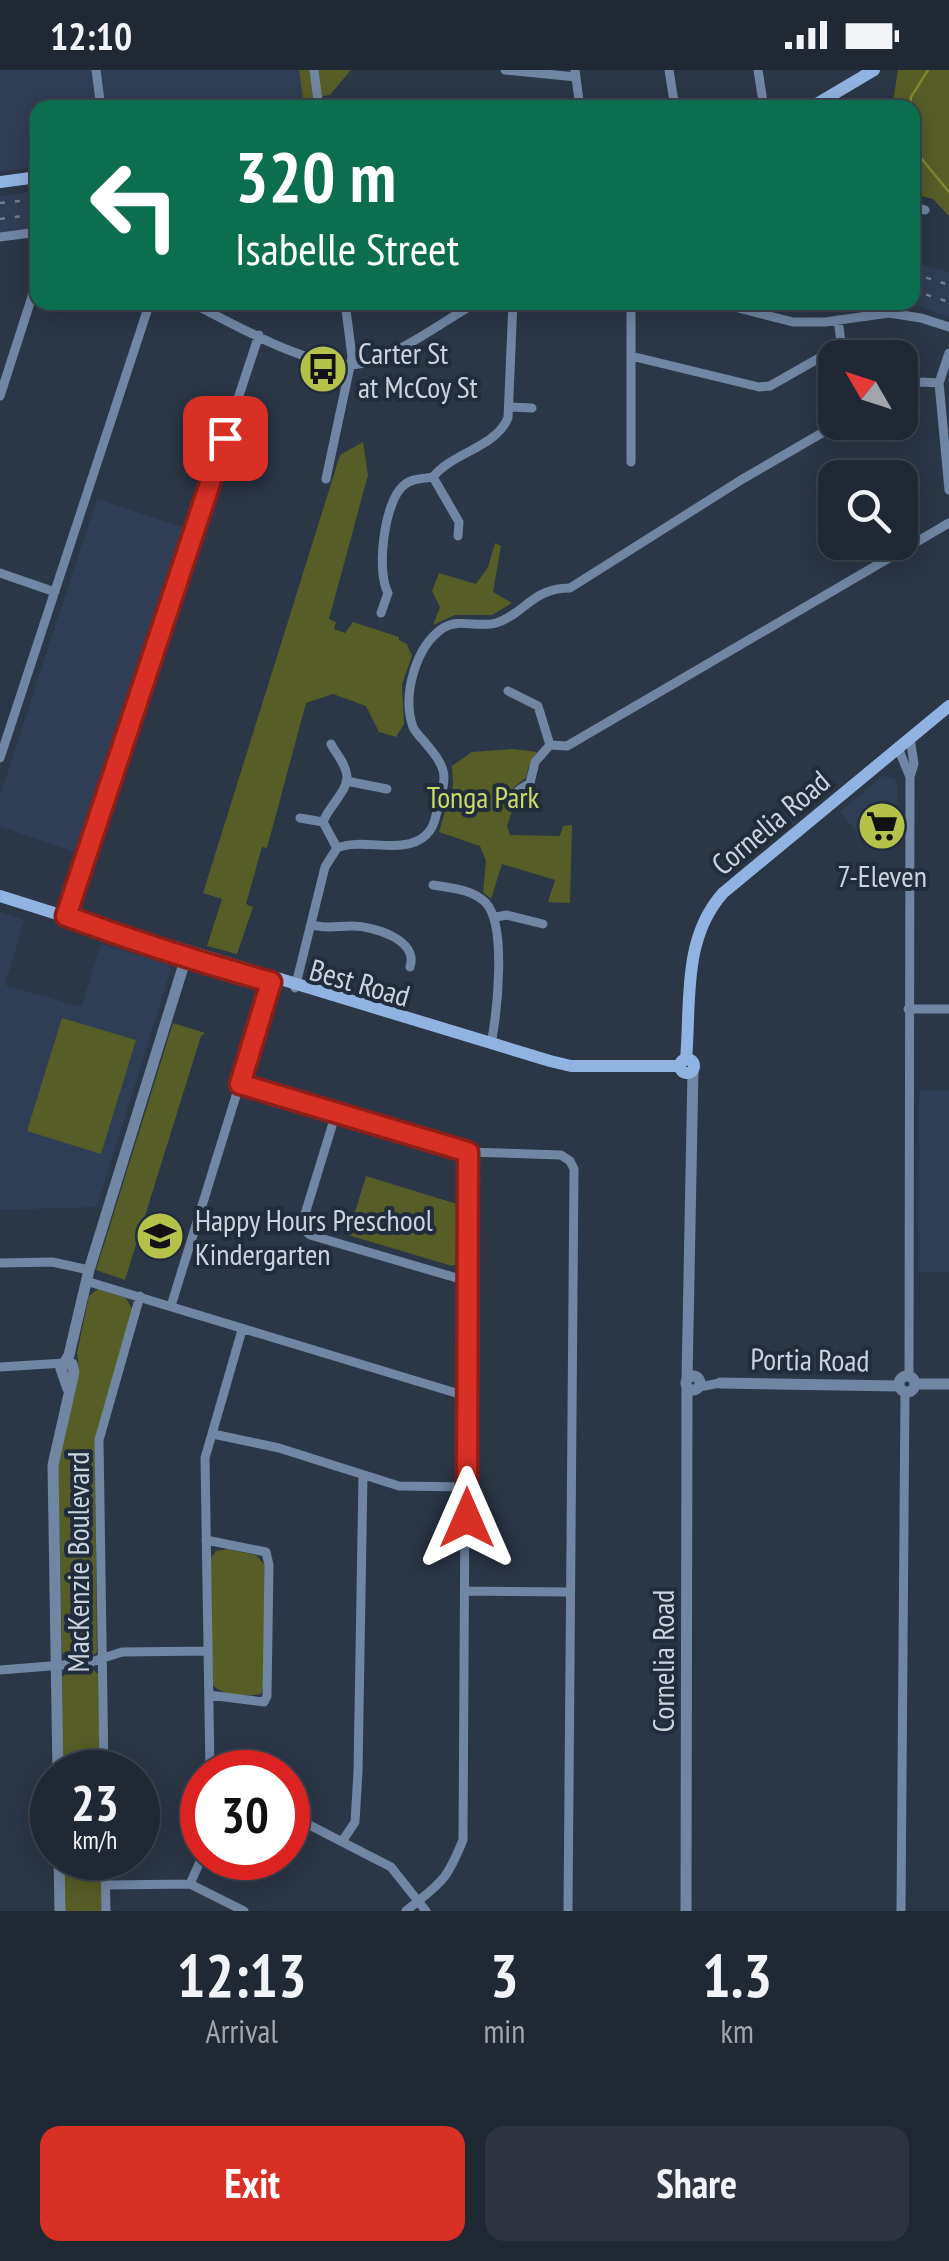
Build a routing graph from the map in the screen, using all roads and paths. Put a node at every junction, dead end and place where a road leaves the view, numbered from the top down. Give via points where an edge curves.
1 (96, 70) edge
2 (314, 70) edge
3 (505, 70) edge
4 (669, 70) edge
5 (758, 70) edge
6 (874, 70) edge
7 (575, 73) edge
8 (100, 100) edge
9 (318, 100) edge
10 (579, 100) edge
11 (674, 100) edge
12 (763, 100) edge
13 (823, 100) edge
14 (30, 177) edge
15 (0, 182) edge
16 (920, 208) edge
17 (925, 210) dead end
18 (30, 233) edge
19 (0, 237) edge
20 (30, 303) edge
21 (147, 310) edge
22 (207, 310) edge
23 (346, 310) edge
24 (463, 310) edge
25 (513, 310) edge
26 (631, 310) edge
27 (746, 310) edge
28 (838, 320) junction
29 (949, 327) edge
30 (259, 335) junction
31 (949, 354) edge
32 (631, 356) junction
33 (351, 366) junction
34 (918, 383) edge
35 (939, 383) junction
36 (0, 396) edge
37 (509, 407) junction
38 (532, 408) dead end
39 (818, 435) edge
40 (631, 462) dead end
41 (433, 477) junction
42 (326, 480) dead end
43 (949, 490) edge
44 (949, 523) edge
45 (458, 536) dead end
46 (0, 573) edge
47 (55, 592) junction
48 (381, 613) dead end
49 (508, 691) dead end
50 (949, 706) edge
51 (910, 738) junction
52 (331, 744) dead end
53 (550, 745) junction
54 (898, 748) junction
55 (0, 758) edge
56 (910, 777) junction
57 (346, 780) junction
58 (530, 783) junction
59 (387, 790) dead end
60 (519, 790) dead end
61 (538, 793) dead end
62 (300, 818) dead end
63 (323, 822) junction
64 (337, 848) junction
65 (434, 884) dead end
66 (0, 896) edge
67 (66, 916) junction
68 (496, 918) junction
69 (543, 924) dead end
70 (312, 925) junction
71 (187, 955) junction
72 (410, 967) dead end
73 (272, 979) junction
74 (296, 986) junction
75 (908, 1009) junction
76 (949, 1009) edge
77 (491, 1044) junction
78 (688, 1067) junction
79 (240, 1084) junction
80 (336, 1113) junction
81 (468, 1152) junction
82 (0, 1263) edge
83 (87, 1276) junction
84 (467, 1281) junction
85 (140, 1296) junction
86 (171, 1306) junction
87 (242, 1330) junction
88 (64, 1364) junction
89 (0, 1367) edge
90 (694, 1383) junction
91 (720, 1383) joint
92 (907, 1384) junction
93 (949, 1384) edge
94 (466, 1396) junction
95 (213, 1434) junction
96 (364, 1476) junction
97 (467, 1487) junction
98 (206, 1540) junction
99 (466, 1591) junction
100 (570, 1592) junction
101 (208, 1651) junction
102 (102, 1656) junction
103 (56, 1666) junction
104 (0, 1670) edge
105 (208, 1695) junction
106 (58, 1750) edge
107 (104, 1750) edge
108 (209, 1750) edge
109 (310, 1824) edge
110 (343, 1840) junction
111 (60, 1880) edge
112 (106, 1880) edge
113 (192, 1880) edge
114 (106, 1884) junction
115 (190, 1884) junction
116 (418, 1901) junction
117 (230, 1908) edge
118 (60, 1911) edge
119 (106, 1911) edge
120 (244, 1911) edge
121 (406, 1911) edge
122 (426, 1911) edge
123 (568, 1911) edge
124 (686, 1911) edge
125 (901, 1911) edge

1 - 8 street
2 - 9 street
3 - 7 street
4 - 11 street
5 - 12 street
6 - 13 main road
7 - 10 street
14 - 15 main road
16 - 17 street
18 - 19 street
20 - 36 street
21 - 47 street
22 - 30 street
23 - 33 street
24 - 33 street via 381,358
25 - 37 street
26 - 32 street
27 - 28 street via 793,322
28 - 29 street via 889,313
28 - 32 street via 841,342 835,349 759,388
30 - 33 street via 308,358
30 - 67 street
31 - 35 street
32 - 40 street
33 - 42 street
34 - 35 street
35 - 43 street
37 - 38 street
37 - 41 street via 500,432
39 - 64 street via 570,588 550,588 498,622 444,627 416,666 410,688 414,727 446,775 435,818 426,835 405,845
41 - 45 street via 459,522
41 - 48 street via 410,480 393,504 382,551 388,593
44 - 53 street via 567,746
46 - 47 street
47 - 55 street
49 - 53 street via 538,706
50 - 51 main road, Cornelia Road
51 - 54 main road, Cornelia Road
51 - 56 street
52 - 57 street
53 - 58 street
54 - 56 street
54 - 78 main road, Cornelia Road via 708,910 694,944
56 - 75 street
57 - 59 street
57 - 63 street
58 - 60 street
58 - 61 street
62 - 63 street
63 - 64 street
64 - 70 street via 325,867
65 - 68 street via 476,895
66 - 67 main road, Best Road
67 - 71 main road, Best Road
68 - 69 street
68 - 77 street
70 - 72 street via 353,926 404,942 412,952
70 - 74 street
71 - 73 main road, Best Road
71 - 83 street, MacKenzie Boulevard
73 - 74 main road, Best Road
73 - 79 street
74 - 77 main road, Best Road
75 - 76 street
75 - 92 street
77 - 78 main road, Best Road via 571,1066
78 - 90 street, Cornelia Road
79 - 80 street
79 - 86 street
80 - 81 street
80 - 84 street via 301,1226 310,1235
81 - 84 street
81 - 100 street via 570,1160
82 - 83 street via 52,1262
83 - 85 street
83 - 88 street, MacKenzie Boulevard
84 - 94 street
85 - 86 street
85 - 102 street, MacKenzie Boulevard via 100,1440
86 - 87 street
87 - 94 street
87 - 95 street
88 - 89 street
88 - 103 street, MacKenzie Boulevard via 74,1372 53,1465
90 - 91 street, Portia Road
90 - 124 street, Cornelia Road
91 - 92 street, Portia Road
92 - 93 street, Portia Road
92 - 125 street
94 - 97 street
95 - 96 street
95 - 98 street via 205,1458
96 - 97 street via 407,1488
96 - 110 street via 358,1772 355,1822
97 - 99 street
98 - 101 street
98 - 105 street via 266,1552 269,1565 267,1696 264,1702
99 - 100 street
99 - 116 street via 463,1840 438,1888
100 - 123 street
101 - 102 street
101 - 105 street
102 - 103 street
102 - 107 street, MacKenzie Boulevard
103 - 104 street
103 - 106 street, MacKenzie Boulevard
105 - 108 street
109 - 110 street
110 - 116 street via 392,1867
111 - 118 street
112 - 114 street
113 - 115 street
114 - 115 street
114 - 119 street
115 - 117 street
116 - 121 street
116 - 122 street
117 - 120 street

